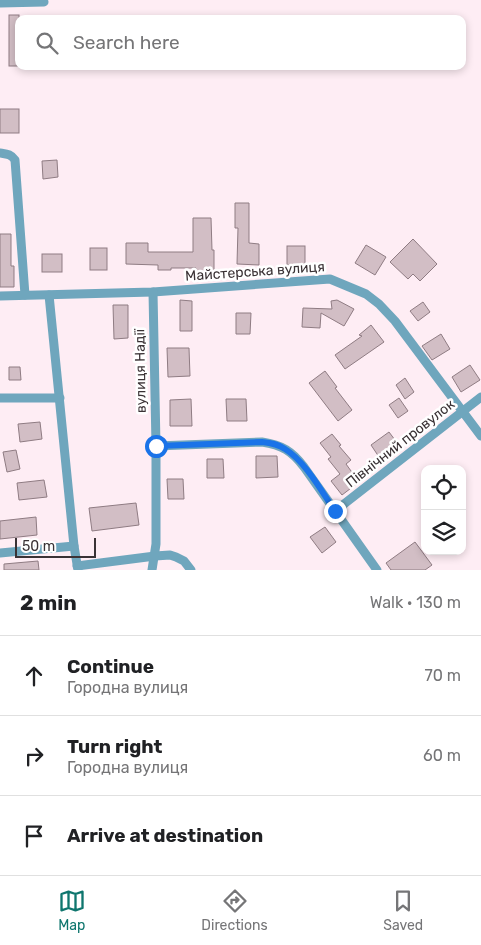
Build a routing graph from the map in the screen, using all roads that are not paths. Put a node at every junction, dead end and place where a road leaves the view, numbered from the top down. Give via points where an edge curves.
1 (44, 2) dead end
2 (0, 3) edge
3 (0, 154) edge
4 (153, 292) junction
5 (49, 294) junction
6 (25, 295) junction
7 (0, 296) edge
8 (481, 397) edge
9 (0, 398) edge
10 (60, 398) junction
11 (463, 411) junction
12 (481, 436) edge
13 (156, 446) junction
14 (335, 511) junction
15 (74, 546) junction
16 (0, 554) edge
17 (155, 556) junction
18 (77, 568) edge
19 (152, 570) edge
20 (191, 570) edge
21 (377, 570) edge

1 - 2 street
3 - 6 street via 12,156 15,160
4 - 5 street, Майстерська вулиця
4 - 11 street, Майстерська вулиця via 303,281 336,282 366,294 379,304
4 - 13 street, вулиця Надії
5 - 6 street, Майстерська вулиця
5 - 10 street
6 - 7 street, Майстерська вулиця
8 - 11 street, Північний провулок
9 - 10 street
10 - 15 street
11 - 12 street, Майстерська вулиця
11 - 14 street, Північний провулок
13 - 14 street via 274,444 298,458
13 - 17 street, вулиця Надії
14 - 21 street
15 - 16 street
15 - 18 street
17 - 18 street
17 - 19 street, вулиця Надії
17 - 20 street via 176,557

